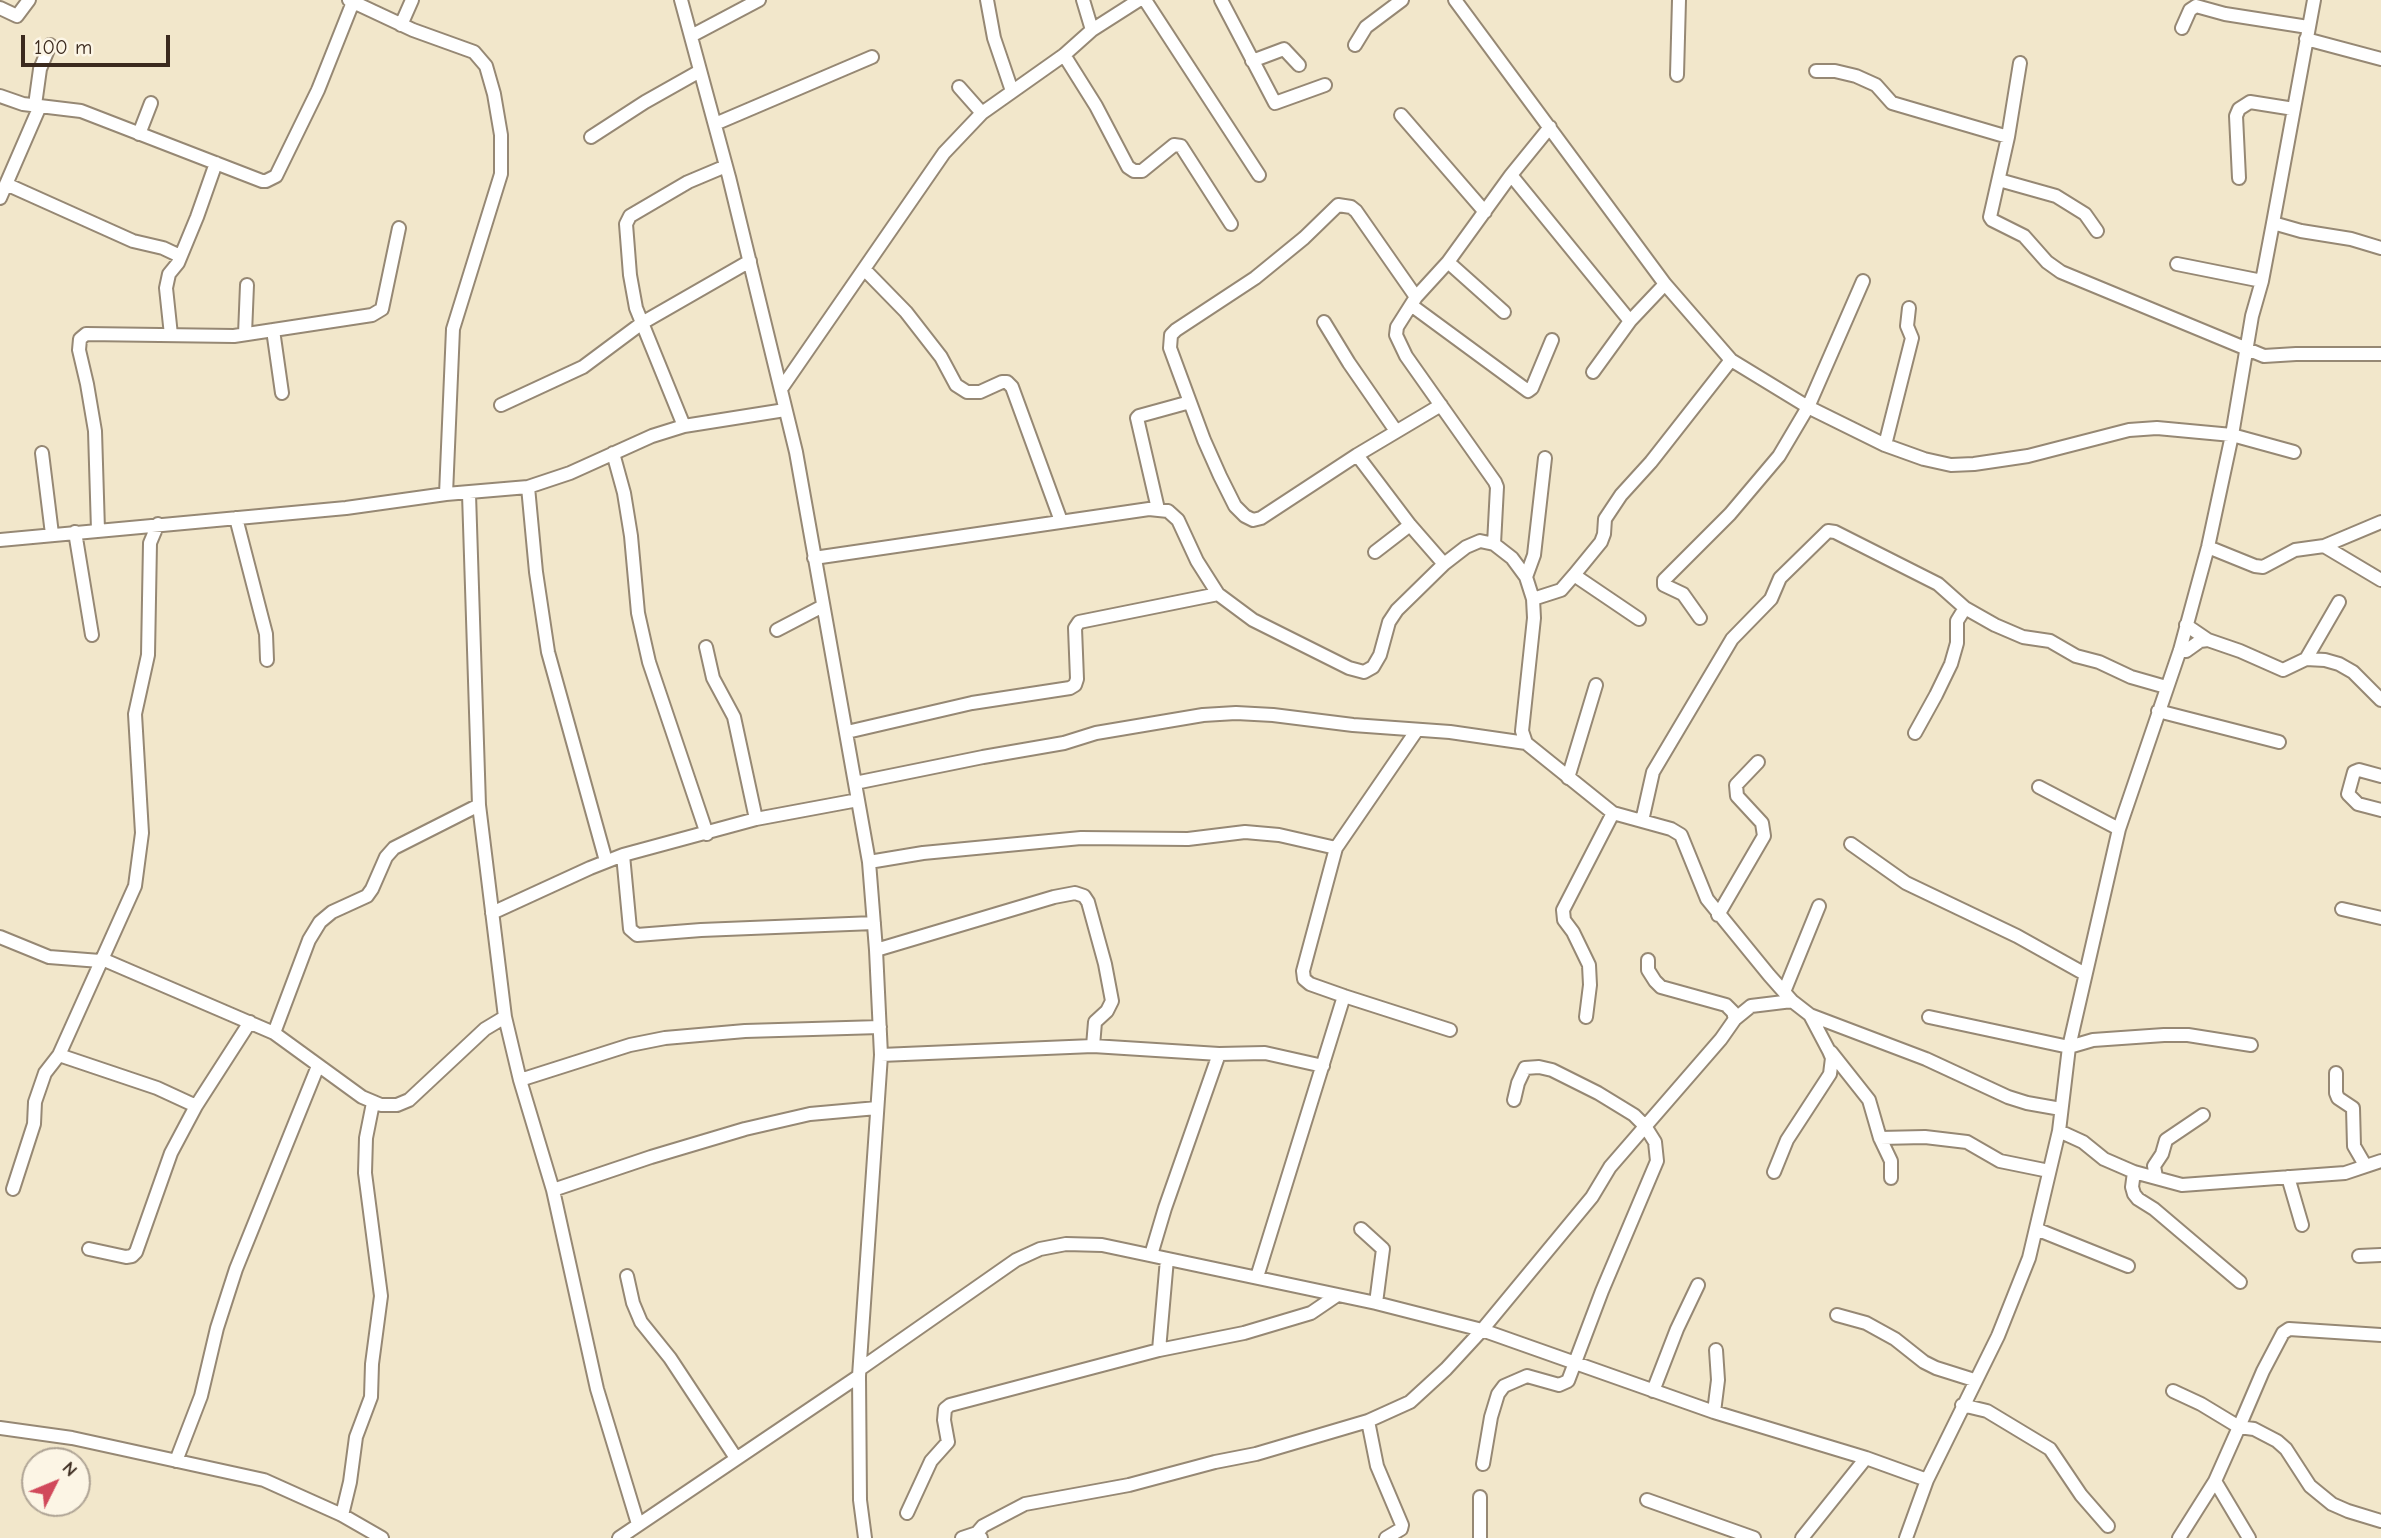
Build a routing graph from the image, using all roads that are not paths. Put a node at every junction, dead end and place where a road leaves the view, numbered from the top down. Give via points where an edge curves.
1 (29, 0) edge
2 (412, 0) edge
3 (681, 0) edge
4 (759, 0) edge
5 (987, 0) edge
6 (1083, 0) edge
7 (1139, 0) edge
8 (1145, 0) edge
9 (1220, 0) edge
10 (1402, 0) edge
11 (1455, 0) edge
12 (1678, 0) edge
13 (2314, 0) edge
14 (351, 1) edge
15 (1387, 5) edge
16 (0, 8) edge
17 (401, 25) junction
18 (2182, 28) dead end
19 (1092, 30) junction
20 (2307, 33) junction
21 (691, 36) junction
22 (50, 45) dead end
23 (1355, 45) dead end
24 (1064, 55) junction
25 (872, 57) dead end
26 (2381, 59) edge
27 (1252, 61) junction
28 (2020, 63) dead end
29 (1299, 65) dead end
30 (700, 71) junction
31 (1816, 71) dead end
32 (1677, 75) dead end
33 (1325, 85) dead end
34 (959, 87) dead end
35 (1012, 91) junction
36 (0, 96) edge
37 (151, 103) dead end
38 (37, 106) junction
39 (2294, 109) junction
40 (982, 113) junction
41 (1401, 115) dead end
42 (715, 124) junction
43 (1550, 127) junction
44 (139, 134) junction
45 (591, 136) dead end
46 (2008, 137) junction
47 (216, 163) junction
48 (726, 166) junction
49 (1259, 175) dead end
50 (1511, 175) junction
51 (2239, 178) dead end
52 (1999, 180) junction
53 (6, 184) junction
54 (0, 198) edge
55 (1485, 212) junction
56 (2273, 223) junction
57 (1231, 224) dead end
58 (399, 228) dead end
59 (2097, 230) dead end
60 (2381, 248) edge
61 (180, 256) junction
62 (750, 261) junction
63 (1448, 262) junction
64 (2177, 264) dead end
65 (863, 269) junction
66 (1863, 281) dead end
67 (2262, 281) junction
68 (1665, 284) junction
69 (247, 285) dead end
70 (1414, 301) junction
71 (1909, 308) dead end
72 (1504, 312) dead end
73 (1630, 321) junction
74 (1324, 322) dead end
75 (642, 323) junction
76 (273, 330) junction
77 (246, 334) junction
78 (171, 335) junction
79 (1552, 340) dead end
80 (2246, 348) junction
81 (2381, 354) edge
82 (1731, 360) junction
83 (1593, 372) dead end
84 (781, 389) junction
85 (282, 393) dead end
86 (1190, 402) junction
87 (500, 405) dead end
88 (1441, 405) junction
89 (1808, 407) junction
90 (785, 410) junction
91 (684, 426) junction
92 (1396, 431) junction
93 (2232, 435) junction
94 (1885, 445) junction
95 (2294, 452) dead end
96 (43, 453) dead end
97 (613, 453) junction
98 (1357, 455) junction
99 (1545, 458) dead end
100 (528, 487) junction
101 (446, 494) junction
102 (469, 494) junction
103 (1158, 509) junction
104 (236, 518) junction
105 (1061, 522) junction
106 (2381, 522) edge
107 (158, 524) junction
108 (1410, 526) junction
109 (139, 527) junction
110 (98, 530) junction
111 (75, 532) junction
112 (52, 534) junction
113 (0, 540) edge
114 (150, 543) junction
115 (1494, 544) junction
116 (2324, 546) junction
117 (2207, 547) junction
118 (1376, 552) dead end
119 (814, 558) junction
120 (1444, 564) junction
121 (1574, 575) junction
122 (1526, 577) junction
123 (2381, 580) edge
124 (1218, 594) junction
125 (1533, 599) junction
126 (2339, 602) dead end
127 (823, 606) junction
128 (1965, 608) junction
129 (1700, 618) dead end
130 (1639, 619) dead end
131 (2186, 625) junction
132 (777, 630) dead end
133 (92, 635) dead end
134 (2208, 640) junction
135 (706, 647) dead end
136 (2179, 650) junction
137 (2306, 659) junction
138 (267, 660) dead end
139 (1597, 685) dead end
140 (2166, 687) junction
141 (2381, 700) edge
142 (2158, 711) junction
143 (1417, 730) junction
144 (847, 732) junction
145 (1914, 733) dead end
146 (2279, 742) dead end
147 (1526, 743) junction
148 (1758, 762) dead end
149 (2381, 776) edge
150 (1568, 778) junction
151 (855, 783) junction
152 (2039, 787) dead end
153 (858, 800) junction
154 (479, 805) junction
155 (2381, 810) edge
156 (1613, 813) junction
157 (756, 819) junction
158 (1642, 821) junction
159 (2119, 829) junction
160 (707, 834) junction
161 (1851, 844) dead end
162 (1336, 848) junction
163 (623, 855) junction
164 (606, 861) junction
165 (869, 862) junction
166 (1819, 906) dead end
167 (2342, 909) dead end
168 (492, 913) junction
169 (1718, 915) junction
170 (2381, 918) edge
171 (874, 923) junction
172 (0, 937) edge
173 (876, 950) junction
174 (101, 960) junction
175 (1648, 960) dead end
176 (2085, 974) junction
177 (1344, 996) junction
178 (1788, 997) junction
179 (1810, 1015) junction
180 (505, 1017) junction
181 (1586, 1017) dead end
182 (1929, 1017) dead end
183 (1735, 1019) junction
184 (250, 1021) junction
185 (880, 1027) junction
186 (1450, 1030) dead end
187 (274, 1033) junction
188 (2251, 1045) dead end
189 (1093, 1046) junction
190 (2069, 1047) junction
191 (1829, 1051) junction
192 (1219, 1054) junction
193 (59, 1055) junction
194 (881, 1055) junction
195 (318, 1066) junction
196 (1323, 1066) junction
197 (2336, 1073) dead end
198 (520, 1080) junction
199 (1514, 1100) dead end
200 (373, 1103) junction
201 (197, 1106) junction
202 (877, 1108) junction
203 (2061, 1108) junction
204 (2203, 1115) dead end
205 (1645, 1126) junction
206 (2059, 1131) junction
207 (1880, 1138) junction
208 (2381, 1161) edge
209 (2365, 1165) junction
210 (2049, 1171) junction
211 (1774, 1172) dead end
212 (2134, 1172) junction
213 (2156, 1177) junction
214 (2288, 1177) junction
215 (1891, 1178) dead end
216 (13, 1189) dead end
217 (553, 1190) junction
218 (2302, 1225) dead end
219 (1361, 1229) dead end
220 (2036, 1229) junction
221 (89, 1249) dead end
222 (1152, 1255) junction
223 (2381, 1255) edge
224 (2359, 1256) dead end
225 (1167, 1259) junction
226 (2128, 1266) dead end
227 (627, 1276) dead end
228 (1257, 1278) junction
229 (2240, 1282) dead end
230 (1698, 1285) dead end
231 (1336, 1296) junction
232 (1376, 1303) junction
233 (1838, 1315) dead end
234 (1482, 1330) junction
235 (2381, 1335) edge
236 (1158, 1350) junction
237 (1716, 1350) dead end
238 (1576, 1362) junction
239 (860, 1372) junction
240 (1974, 1380) junction
241 (1653, 1391) junction
242 (2173, 1391) dead end
243 (1962, 1405) junction
244 (1714, 1412) junction
245 (1368, 1421) junction
246 (2239, 1427) junction
247 (0, 1428) edge
248 (736, 1458) junction
249 (1866, 1458) junction
250 (176, 1461) junction
251 (1483, 1464) dead end
252 (1927, 1480) junction
253 (2215, 1481) junction
254 (1480, 1497) dead end
255 (1647, 1500) dead end
256 (907, 1514) dead end
257 (342, 1516) junction
258 (2381, 1521) edge
259 (638, 1524) junction
260 (2108, 1526) dead end
261 (979, 1536) edge
262 (382, 1538) edge
263 (619, 1538) edge
264 (865, 1538) edge
265 (962, 1538) edge
266 (1386, 1538) edge
267 (1480, 1538) edge
268 (1754, 1538) edge
269 (1802, 1538) edge
270 (1906, 1538) edge
271 (2179, 1538) edge
272 (2249, 1538) edge

1 - 16 street via 17,16
2 - 17 street
3 - 21 street
4 - 21 street
5 - 35 street via 993,38
6 - 19 street
7 - 19 street
8 - 49 street
9 - 27 street
10 - 15 street
11 - 43 street
12 - 32 street
13 - 20 street
14 - 17 street
14 - 47 street via 318,90 276,176 262,181
15 - 23 street
17 - 101 street via 481,58 494,94 501,135 501,174 453,329
18 - 20 street via 2196,6
19 - 24 street
20 - 26 street
20 - 39 street
21 - 30 street
22 - 38 street via 40,69
24 - 35 street
24 - 57 street via 1128,167 1142,171 1174,145 1181,146
25 - 42 street
27 - 29 street via 1284,49
27 - 33 street via 1275,103
28 - 46 street
30 - 42 street
30 - 45 street
31 - 46 street via 1856,76 1876,85 1892,103
34 - 40 street
35 - 40 street
36 - 38 street
37 - 44 street
38 - 44 street via 81,111
38 - 53 street
39 - 51 street via 2249,102 2239,109
39 - 56 street
40 - 65 street via 944,153
41 - 55 street
42 - 48 street
43 - 50 street
43 - 68 street
44 - 47 street
46 - 52 street
47 - 61 street
48 - 62 street
48 - 75 street via 688,182 628,219 630,275
50 - 55 street
50 - 73 street
52 - 59 street via 2056,195 2085,214
52 - 80 street via 1990,217 2024,236 2054,268
53 - 54 street
53 - 61 street via 133,241
55 - 63 street
56 - 60 street
56 - 67 street
58 - 76 street via 378,313
61 - 78 street via 166,288
62 - 75 street
62 - 84 street
63 - 70 street
63 - 72 street
64 - 67 street
65 - 84 street
65 - 105 street via 906,312 956,385 967,392 980,392 1002,382 1012,387
66 - 89 street
67 - 80 street
68 - 73 street
68 - 82 street
69 - 77 street
70 - 79 street via 1528,391
70 - 86 street via 1356,211 1338,205 1255,278 1171,335 1170,348
70 - 88 street via 1397,327 1398,344
71 - 94 street via 1907,326 1912,338
73 - 83 street
74 - 92 street
75 - 87 street via 583,368
75 - 91 street
76 - 77 street
76 - 85 street
77 - 78 street
78 - 110 street via 86,334 80,339 94,431
80 - 81 street via 2264,356
80 - 93 street
82 - 89 street
82 - 121 street via 1621,495 1605,519 1601,542
84 - 90 street
86 - 98 street via 1236,506 1253,520
86 - 103 street via 1137,418
88 - 92 street
88 - 115 street via 1497,487
89 - 94 street
89 - 129 street via 1755,486 1664,580 1664,585 1683,594
90 - 91 street
90 - 119 street
91 - 97 street
92 - 98 street
93 - 94 street via 2129,430 2028,456 1951,465
93 - 95 street
93 - 117 street
96 - 112 street
97 - 100 street
97 - 160 street via 624,493 638,613 649,662
98 - 108 street
99 - 122 street via 1534,555
100 - 102 street
100 - 164 street via 548,652
101 - 102 street
101 - 104 street via 346,509
102 - 154 street
103 - 105 street
103 - 124 street via 1178,520
104 - 107 street
104 - 138 street via 265,634
105 - 119 street
106 - 116 street
107 - 109 street
107 - 114 street
108 - 118 street
108 - 120 street
109 - 110 street
109 - 114 street
110 - 111 street
111 - 112 street
111 - 133 street
112 - 113 street
114 - 174 street via 148,655 135,714 142,847 135,886
115 - 120 street via 1480,541
115 - 122 street
116 - 117 street via 2295,550 2263,567
116 - 123 street
117 - 131 street
119 - 127 street
120 - 124 street via 1397,610 1380,655 1364,672 1253,620
121 - 125 street via 1561,590
121 - 130 street
122 - 125 street
124 - 144 street via 1079,622 1075,628 1077,679 1070,688 972,703
125 - 147 street via 1522,731
126 - 137 street
127 - 132 street
127 - 144 street
128 - 140 street via 2023,637 2050,641 2076,656
128 - 145 street via 1957,621 1951,664
128 - 158 street via 1938,584 1835,532 1825,532 1780,578 1763,610 1732,639 1653,772
131 - 134 street
131 - 136 street
134 - 136 street
134 - 137 street via 2283,670
135 - 157 street via 713,678 734,718
136 - 140 street
137 - 141 street via 2339,664
139 - 150 street
140 - 142 street
142 - 146 street
142 - 159 street
143 - 147 street
143 - 151 street via 1273,715 1203,715
143 - 162 street
144 - 151 street
147 - 150 street
148 - 169 street via 1741,778 1737,796 1762,823 1764,836
149 - 155 street via 2354,772 2348,794 2358,804
150 - 156 street
151 - 153 street
152 - 159 street
153 - 157 street
153 - 165 street
154 - 168 street
154 - 187 street via 394,848 367,895 320,922
156 - 158 street
156 - 181 street via 1563,910 1589,965
157 - 160 street
158 - 169 street via 1681,835 1707,900
159 - 176 street
160 - 163 street
161 - 176 street via 1906,883
162 - 165 street via 1245,832 1188,839 1081,838
162 - 177 street via 1303,971 1310,984
163 - 164 street
163 - 171 street via 630,929 637,935
164 - 168 street
165 - 171 street
166 - 178 street
167 - 170 street
168 - 180 street
169 - 178 street
171 - 173 street
172 - 174 street via 49,957
173 - 185 street
173 - 189 street via 1054,897 1084,896 1112,1001 1095,1022
174 - 184 street
174 - 193 street
175 - 183 street via 1648,970 1661,986 1722,1003
176 - 190 street
177 - 186 street
177 - 196 street
178 - 179 street
178 - 183 street via 1751,1006
179 - 191 street
179 - 203 street via 1926,1059 2008,1097
180 - 198 street
180 - 200 street via 462,1048 410,1100 397,1105
182 - 190 street
183 - 205 street
184 - 187 street
184 - 201 street
185 - 194 street
185 - 198 street via 665,1038
187 - 195 street
188 - 190 street via 2164,1035 2093,1040
189 - 192 street
189 - 194 street
190 - 203 street
191 - 207 street via 1869,1100
191 - 211 street via 1830,1074 1787,1140
192 - 196 street via 1265,1053
192 - 222 street
193 - 201 street
193 - 216 street via 45,1073 35,1102 34,1124
194 - 202 street
195 - 200 street
195 - 250 street via 236,1269 201,1396
196 - 228 street
197 - 209 street via 2336,1093 2353,1108 2354,1146
198 - 217 street
199 - 205 street via 1525,1068 1539,1067 1598,1093
200 - 257 street via 365,1173 380,1296 371,1396 356,1437
201 - 221 street via 171,1153 136,1252 126,1257
202 - 217 street via 820,1112 745,1129
202 - 239 street
203 - 206 street
204 - 213 street via 2166,1140 2154,1166
205 - 234 street
205 - 238 street via 1655,1142 1657,1161
206 - 210 street
206 - 212 street
207 - 210 street via 1967,1142 2000,1161
207 - 215 street via 1891,1161
208 - 209 street
209 - 214 street via 2345,1172
210 - 220 street
212 - 213 street
212 - 229 street via 2138,1199
213 - 214 street via 2182,1185
214 - 218 street
217 - 259 street via 597,1389
219 - 232 street via 1383,1249
220 - 226 street
220 - 240 street via 2002,1325
222 - 225 street
222 - 239 street via 1102,1245 1066,1244 1040,1250 1005,1267
223 - 224 street
225 - 228 street
225 - 236 street
227 - 248 street via 641,1322
228 - 231 street
230 - 241 street
231 - 232 street
231 - 236 street via 1322,1308 1298,1317
232 - 234 street
233 - 240 street via 1866,1323 1936,1368
234 - 238 street
234 - 245 street via 1410,1402
235 - 246 street via 2289,1329 2263,1371
236 - 256 street via 950,1405 944,1420 948,1442 931,1461
237 - 244 street
238 - 241 street
238 - 251 street via 1563,1385 1527,1376 1504,1386 1491,1417
239 - 248 street
239 - 264 street via 860,1500
240 - 243 street
241 - 244 street
242 - 246 street
243 - 252 street
243 - 260 street via 1987,1411 2050,1448
244 - 249 street
245 - 261 street via 1129,1485 1025,1504 983,1526
245 - 266 street via 1377,1466 1402,1525
246 - 253 street
246 - 258 street via 2277,1441 2310,1486 2332,1504
247 - 250 street
248 - 259 street
249 - 252 street
249 - 269 street
250 - 257 street via 264,1480
252 - 270 street
253 - 271 street
253 - 272 street
254 - 267 street
255 - 268 street
257 - 262 street
259 - 263 street
261 - 265 street

